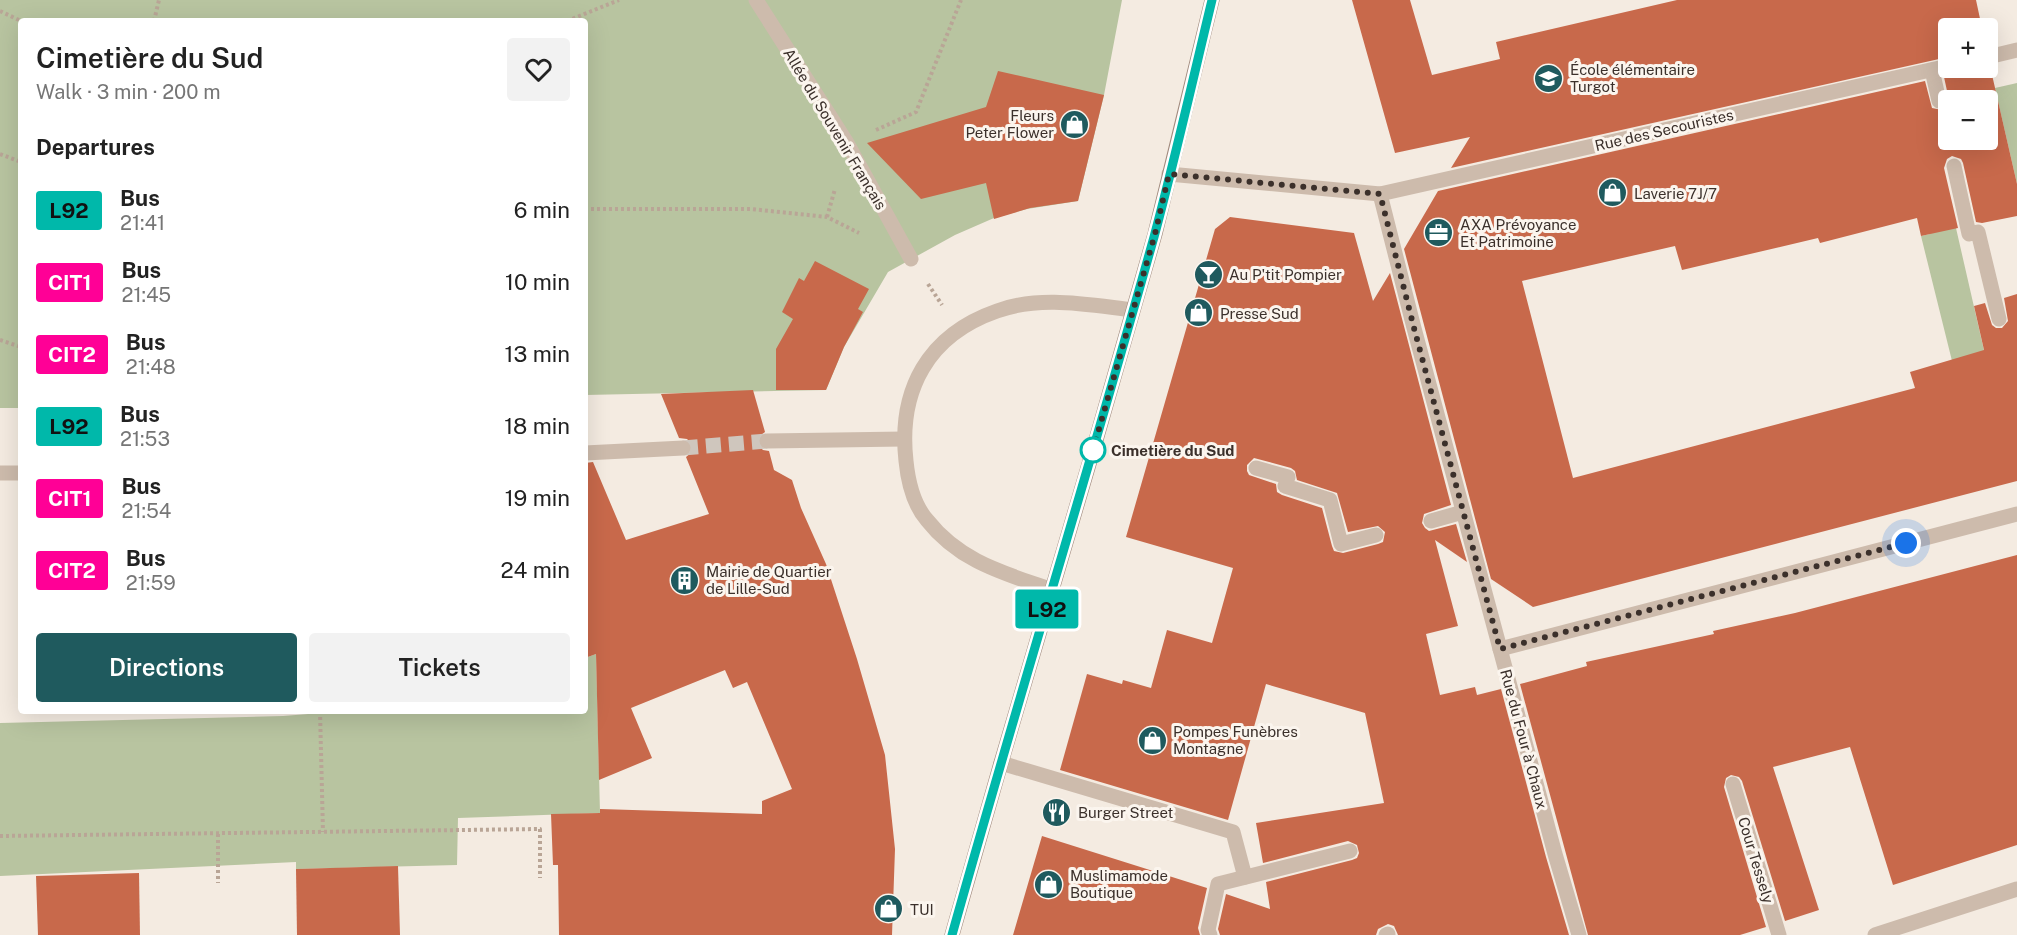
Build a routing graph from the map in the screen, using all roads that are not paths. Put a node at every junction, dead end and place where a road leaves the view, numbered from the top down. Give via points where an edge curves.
1 (756, 0) edge
2 (1212, 0) edge
3 (2017, 50) edge
4 (1998, 55) edge
5 (1938, 68) edge
6 (1932, 70) junction
7 (1938, 97) edge
8 (1954, 166) dead end
9 (1169, 174) junction
10 (1380, 194) junction
11 (911, 259) road end
12 (1133, 310) junction
13 (1999, 319) dead end
14 (904, 439) junction
15 (767, 441) tunnel mouth
16 (683, 448) tunnel mouth
17 (588, 453) edge
18 (1256, 468) dead end
19 (0, 473) edge
20 (18, 473) edge
21 (1463, 512) junction
22 (2017, 514) edge
23 (1431, 521) dead end
24 (1376, 535) dead end
25 (1052, 590) junction
26 (1500, 649) junction
27 (1000, 763) junction
28 (1732, 784) dead end
29 (1350, 851) dead end
30 (1245, 877) junction
31 (2017, 889) edge
32 (952, 935) edge
33 (1210, 935) edge
34 (1579, 935) edge
35 (1779, 935) edge
36 (1875, 935) edge

1 - 11 street, Allée du Souvenir Français via 847,143
2 - 9 main road
3 - 4 street
5 - 6 street, Rue des Secouristes
6 - 7 street
6 - 10 street, Rue des Secouristes
8 - 13 street via 1970,234 1978,232
9 - 10 street, Rue des Secouristes
9 - 12 main road
10 - 21 street, Rue du Four à Chaux
12 - 14 street via 1070,303 1021,305 998,310 958,329 937,349 914,384 906,410
12 - 25 main road
14 - 15 street
14 - 25 street via 908,478 925,519 965,555
16 - 17 street
18 - 24 street via 1288,477 1286,486 1330,500 1341,544
19 - 20 street
21 - 23 street
21 - 26 street, Rue du Four à Chaux
22 - 26 street
25 - 27 main road
26 - 34 street, Rue du Four à Chaux
27 - 30 street via 1233,832
27 - 32 main road
28 - 35 street, Cour Tessely
29 - 30 street
30 - 33 street via 1218,884
31 - 36 street

